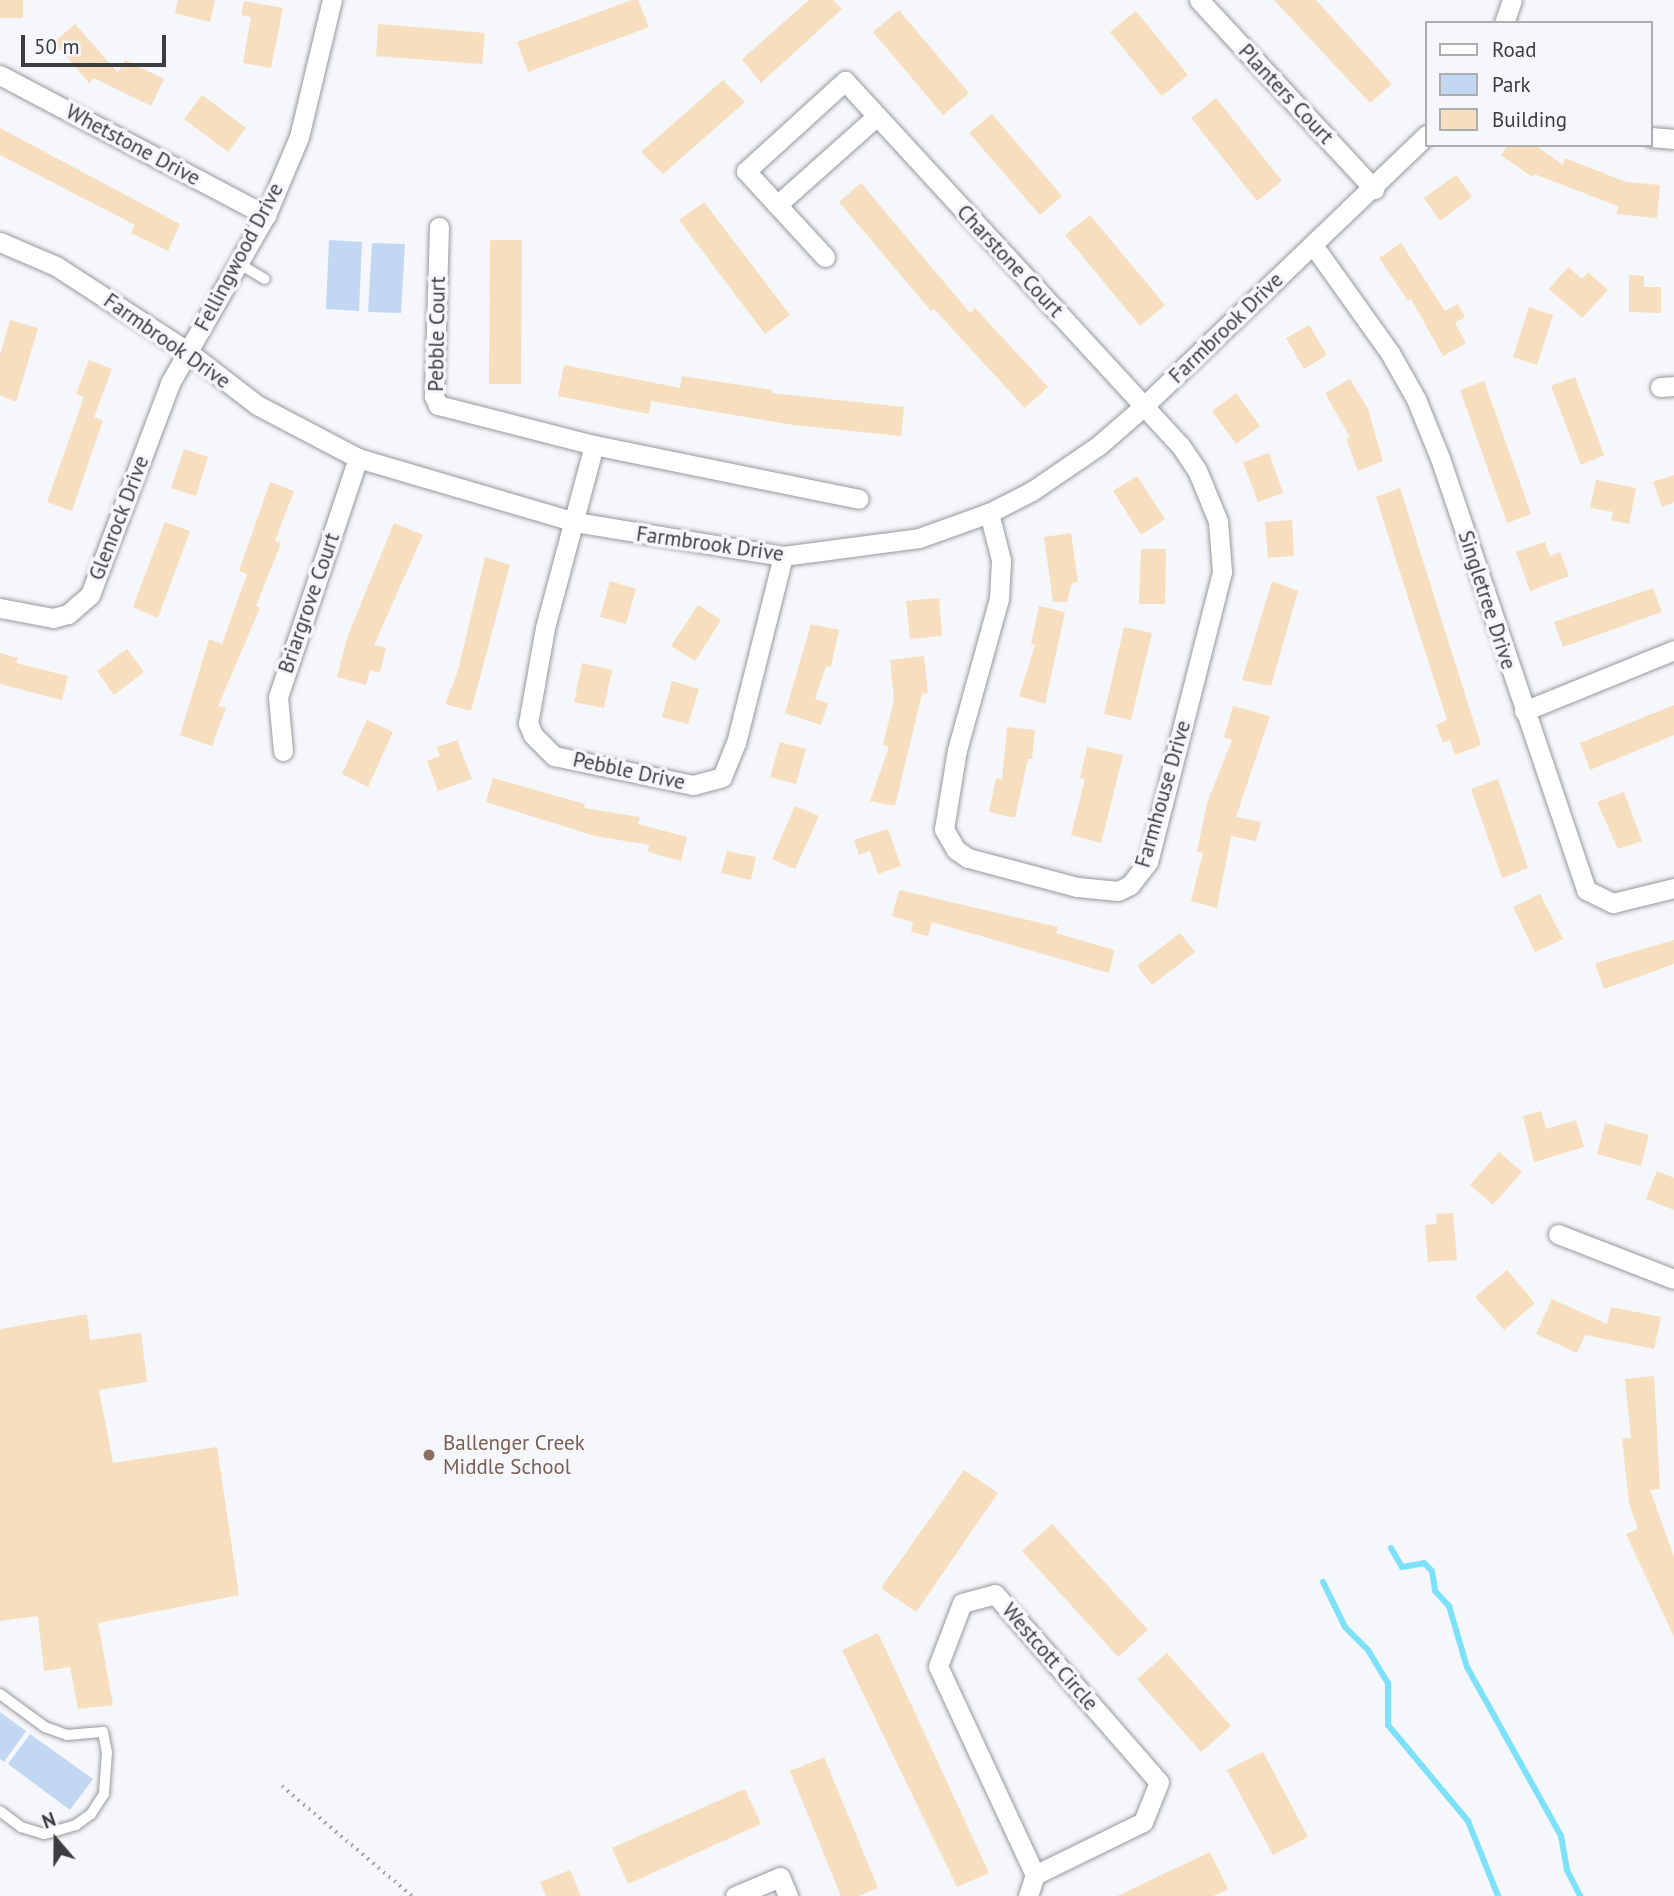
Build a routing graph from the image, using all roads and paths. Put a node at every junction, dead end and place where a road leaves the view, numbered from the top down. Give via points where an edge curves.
1 (332, 0) edge
2 (1199, 0) edge
3 (1512, 0) edge
4 (1505, 21) edge
5 (0, 75) edge
6 (877, 116) junction
7 (1426, 136) edge
8 (1653, 137) edge
9 (1674, 139) edge
10 (1374, 188) junction
11 (777, 205) junction
12 (266, 215) junction
13 (439, 227) dead end
14 (0, 242) edge
15 (1313, 244) junction
16 (825, 257) dead end
17 (238, 263) junction
18 (265, 279) dead end
19 (187, 351) junction
20 (1144, 406) junction
21 (594, 445) junction
22 (358, 458) junction
23 (859, 499) dead end
24 (989, 513) junction
25 (575, 522) junction
26 (783, 556) junction
27 (0, 608) edge
28 (1674, 650) edge
29 (1524, 711) junction
30 (283, 751) dead end
31 (1674, 888) edge
32 (1558, 1234) dead end
33 (1674, 1279) edge
34 (0, 1694) edge
35 (282, 1786) dead end
36 (0, 1811) edge
37 (1035, 1875) junction
38 (412, 1896) edge
39 (735, 1896) edge
40 (788, 1896) edge
41 (1028, 1896) edge

1 - 12 street, Fellingwood Drive via 299,137
2 - 10 street, Planters Court
3 - 4 street
5 - 12 street, Whetstone Drive
6 - 11 street
6 - 11 street, Charstone Court via 845,81 746,171
6 - 20 street, Charstone Court
7 - 10 street, Farmbrook Drive
8 - 9 street
10 - 15 street, Farmbrook Drive
11 - 16 street, Charstone Court
12 - 17 street, Fellingwood Drive
13 - 21 street, Pebble Court via 434,396 438,405
14 - 19 street, Farmbrook Drive via 56,266
15 - 20 street, Farmbrook Drive
15 - 29 street, Singletree Drive via 1390,353 1416,399
17 - 18 lane
17 - 19 street, Fellingwood Drive
19 - 22 street, Farmbrook Drive via 257,405
19 - 27 street, Glenrock Drive via 170,383 90,595 68,614 53,618
20 - 24 street, Farmbrook Drive via 1098,446 1032,491
20 - 24 street, Farmhouse Drive via 1180,445 1201,480 1218,521 1222,572 1148,862 1130,886 1118,891 1077,887 968,858 956,850 944,829 957,750 999,599 1001,560
21 - 23 street, Pebble Court
21 - 25 street
22 - 25 street, Farmbrook Drive
22 - 30 street, Briargrove Court via 278,697
24 - 26 street, Farmbrook Drive via 919,538
25 - 26 street, Farmbrook Drive
25 - 26 street, Pebble Drive via 545,628 528,723 554,756 660,780 693,785 722,777 736,743
28 - 29 street
29 - 31 street, Singletree Drive via 1586,890 1613,903
32 - 33 street
34 - 36 lane via 45,1727 67,1735 103,1732 107,1752 104,1794 91,1815 76,1825 44,1834 21,1827
35 - 38 path
37 - 37 street, Westcott Circle via 938,1666 962,1604 995,1594 1159,1782 1143,1822
37 - 41 street
39 - 40 street via 780,1877

